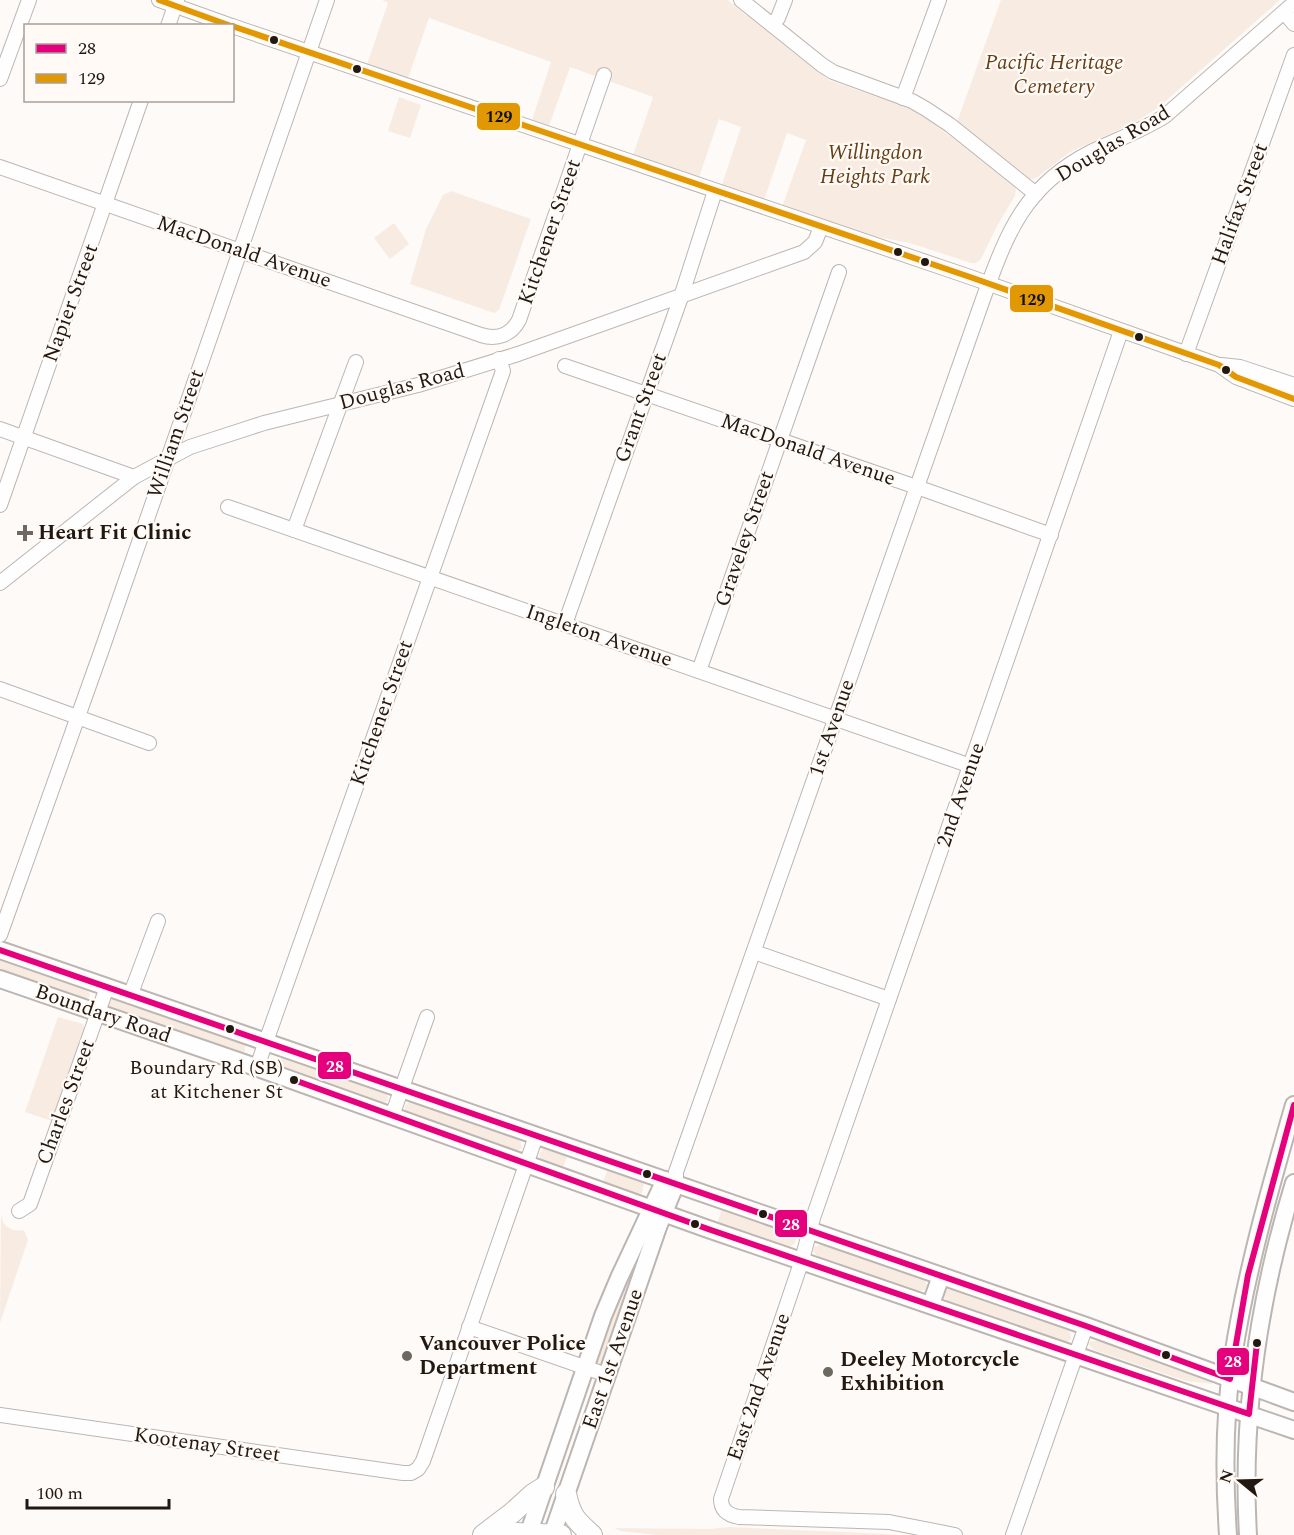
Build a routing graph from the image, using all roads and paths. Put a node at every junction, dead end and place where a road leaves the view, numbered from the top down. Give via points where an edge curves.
1 (29, 0) edge
2 (159, 0) edge
3 (327, 0) edge
4 (741, 0) edge
5 (785, 0) edge
6 (939, 0) edge
7 (176, 3) edge
8 (1289, 7) edge
9 (169, 24) edge
10 (227, 24) edge
11 (1294, 24) edge
12 (772, 25) junction
13 (234, 27) edge
14 (309, 52) junction
15 (1294, 55) edge
16 (604, 75) dead end
17 (0, 79) edge
18 (903, 98) junction
19 (140, 102) edge
20 (580, 145) junction
21 (0, 167) edge
22 (715, 191) junction
23 (1036, 194) junction
24 (105, 204) junction
25 (821, 227) junction
26 (239, 252) junction
27 (839, 272) dead end
28 (988, 284) junction
29 (681, 297) junction
30 (1121, 331) junction
31 (489, 337) joint
32 (1186, 354) junction
33 (499, 359) junction
34 (356, 362) dead end
35 (1219, 365) junction
36 (565, 366) dead end
37 (1294, 385) edge
38 (645, 394) junction
39 (1294, 399) edge
40 (339, 405) junction
41 (0, 429) edge
42 (23, 436) junction
43 (779, 440) junction
44 (168, 457) junction
45 (134, 477) junction
46 (917, 487) junction
47 (0, 505) edge
48 (228, 507) dead end
49 (294, 530) junction
50 (1051, 535) junction
51 (430, 578) junction
52 (0, 583) edge
53 (565, 624) junction
54 (699, 671) junction
55 (0, 688) edge
56 (78, 717) junction
57 (835, 719) junction
58 (149, 743) dead end
59 (971, 766) junction
60 (158, 921) dead end
61 (0, 935) edge
62 (0, 950) edge
63 (754, 952) junction
64 (0, 979) edge
65 (107, 987) junction
66 (130, 996) junction
67 (889, 999) junction
68 (98, 1012) junction
69 (427, 1017) dead end
70 (266, 1042) junction
71 (257, 1067) junction
72 (402, 1089) junction
73 (1294, 1105) edge
74 (392, 1116) junction
75 (536, 1136) junction
76 (527, 1164) junction
77 (672, 1179) junction
78 (1294, 1183) edge
79 (658, 1210) junction
80 (19, 1211) dead end
81 (810, 1230) junction
82 (802, 1260) junction
83 (941, 1276) junction
84 (931, 1304) junction
85 (1086, 1326) junction
86 (470, 1327) junction
87 (1077, 1354) junction
88 (586, 1367) junction
89 (607, 1376) junction
90 (1230, 1379) junction
91 (1251, 1386) junction
92 (1294, 1401) edge
93 (1229, 1407) junction
94 (1249, 1414) junction
95 (0, 1415) edge
96 (1294, 1430) edge
97 (544, 1487) junction
98 (566, 1494) junction
99 (528, 1534) edge
100 (483, 1535) edge
101 (488, 1535) edge
102 (552, 1535) edge
103 (561, 1535) edge
104 (592, 1535) edge
105 (955, 1535) edge
106 (1013, 1535) edge
107 (1228, 1535) edge
108 (1248, 1535) edge

1 - 17 street
2 - 7 street
3 - 14 street, William Street
4 - 12 street
5 - 12 street
6 - 18 street
7 - 9 street
7 - 10 street
8 - 11 street
8 - 23 street, Douglas Road via 1165,116 1073,162
12 - 18 street via 833,72
13 - 14 street
14 - 20 street
14 - 26 street, William Street
15 - 32 street, Halifax Street
16 - 20 street, Kitchener Street
18 - 23 street via 950,125
19 - 24 street, Napier Street
20 - 22 street
20 - 31 street, Kitchener Street via 519,320 505,335
21 - 24 street, MacDonald Avenue
22 - 25 street
22 - 29 street, Grant Street
23 - 28 street, Douglas Road via 1012,227
24 - 26 street, MacDonald Avenue
24 - 42 street, Napier Street
25 - 28 street
25 - 29 street, Douglas Road via 815,242 804,252
26 - 31 street, MacDonald Avenue
26 - 44 street, William Street
27 - 43 street, Graveley Street
28 - 30 street
28 - 46 street, 1st Avenue
29 - 33 street, Douglas Road
29 - 38 street, Grant Street
30 - 32 street
30 - 50 street, 2nd Avenue
32 - 35 street
33 - 40 street, Douglas Road
33 - 51 street, Kitchener Street via 503,371
34 - 40 street
35 - 37 street via 1240,367
35 - 39 street via 1236,377
36 - 38 street, MacDonald Avenue
38 - 43 street, MacDonald Avenue
38 - 53 street, Grant Street
40 - 44 street, Douglas Road via 264,423
40 - 49 street
41 - 42 street
42 - 45 street
42 - 47 street, Napier Street
43 - 46 street, MacDonald Avenue
43 - 54 street, Graveley Street
44 - 45 street, Douglas Road
44 - 56 street, William Street
45 - 52 street, Douglas Road
46 - 50 street, MacDonald Avenue
46 - 57 street, 1st Avenue
48 - 49 street, Ingleton Avenue
49 - 51 street, Ingleton Avenue
50 - 59 street, 2nd Avenue
51 - 53 street, Ingleton Avenue
51 - 70 street, Kitchener Street
53 - 54 street, Ingleton Avenue
54 - 57 street, Ingleton Avenue
55 - 56 street
56 - 58 street
56 - 61 street, William Street
57 - 59 street, Ingleton Avenue
57 - 63 street, 1st Avenue
59 - 67 street, 2nd Avenue
60 - 66 street
62 - 65 main road, Boundary Road
63 - 67 street
63 - 77 street, 1st Avenue
64 - 68 main road, Boundary Road
65 - 66 main road, Boundary Road
65 - 68 street, Charles Street
66 - 70 main road, Boundary Road
67 - 81 street, 2nd Avenue
68 - 71 main road, Boundary Road
68 - 80 street, Charles Street via 30,1204
69 - 72 street
70 - 71 street, Kitchener Street
70 - 72 main road, Boundary Road
71 - 74 main road, Boundary Road
72 - 74 street
72 - 75 main road, Boundary Road
73 - 90 main road via 1257,1239
74 - 76 main road, Boundary Road
75 - 76 street
75 - 77 main road, Boundary Road
76 - 79 main road, Boundary Road
76 - 86 street
77 - 79 main road, East 1st Avenue
77 - 81 main road, Boundary Road
78 - 91 main road via 1268,1280
79 - 82 main road, Boundary Road
79 - 88 main road, East 1st Avenue via 619,1278
79 - 89 main road, East 1st Avenue
81 - 82 street, 2nd Avenue
81 - 83 main road, Boundary Road
82 - 84 main road, Boundary Road
82 - 105 street, East 2nd Avenue via 721,1504 727,1512 744,1517 889,1521
83 - 84 main road
83 - 85 main road, Boundary Road
84 - 87 main road, Boundary Road
85 - 87 street
85 - 90 main road, Boundary Road
86 - 88 street
86 - 95 street, Kootenay Street via 423,1461 407,1473
87 - 93 main road, Boundary Road
87 - 106 street
88 - 89 street
88 - 97 main road, East 1st Avenue
89 - 98 main road, East 1st Avenue
90 - 91 main road, Boundary Road
90 - 93 main road
91 - 92 main road, Boundary Road
91 - 94 main road
93 - 94 main road, Boundary Road
93 - 107 main road
94 - 96 main road, Boundary Road
94 - 108 main road
97 - 99 main road, East 1st Avenue
97 - 100 highway
98 - 102 main road, East 1st Avenue
98 - 104 highway via 578,1524
99 - 101 highway
99 - 102 highway
102 - 103 highway

